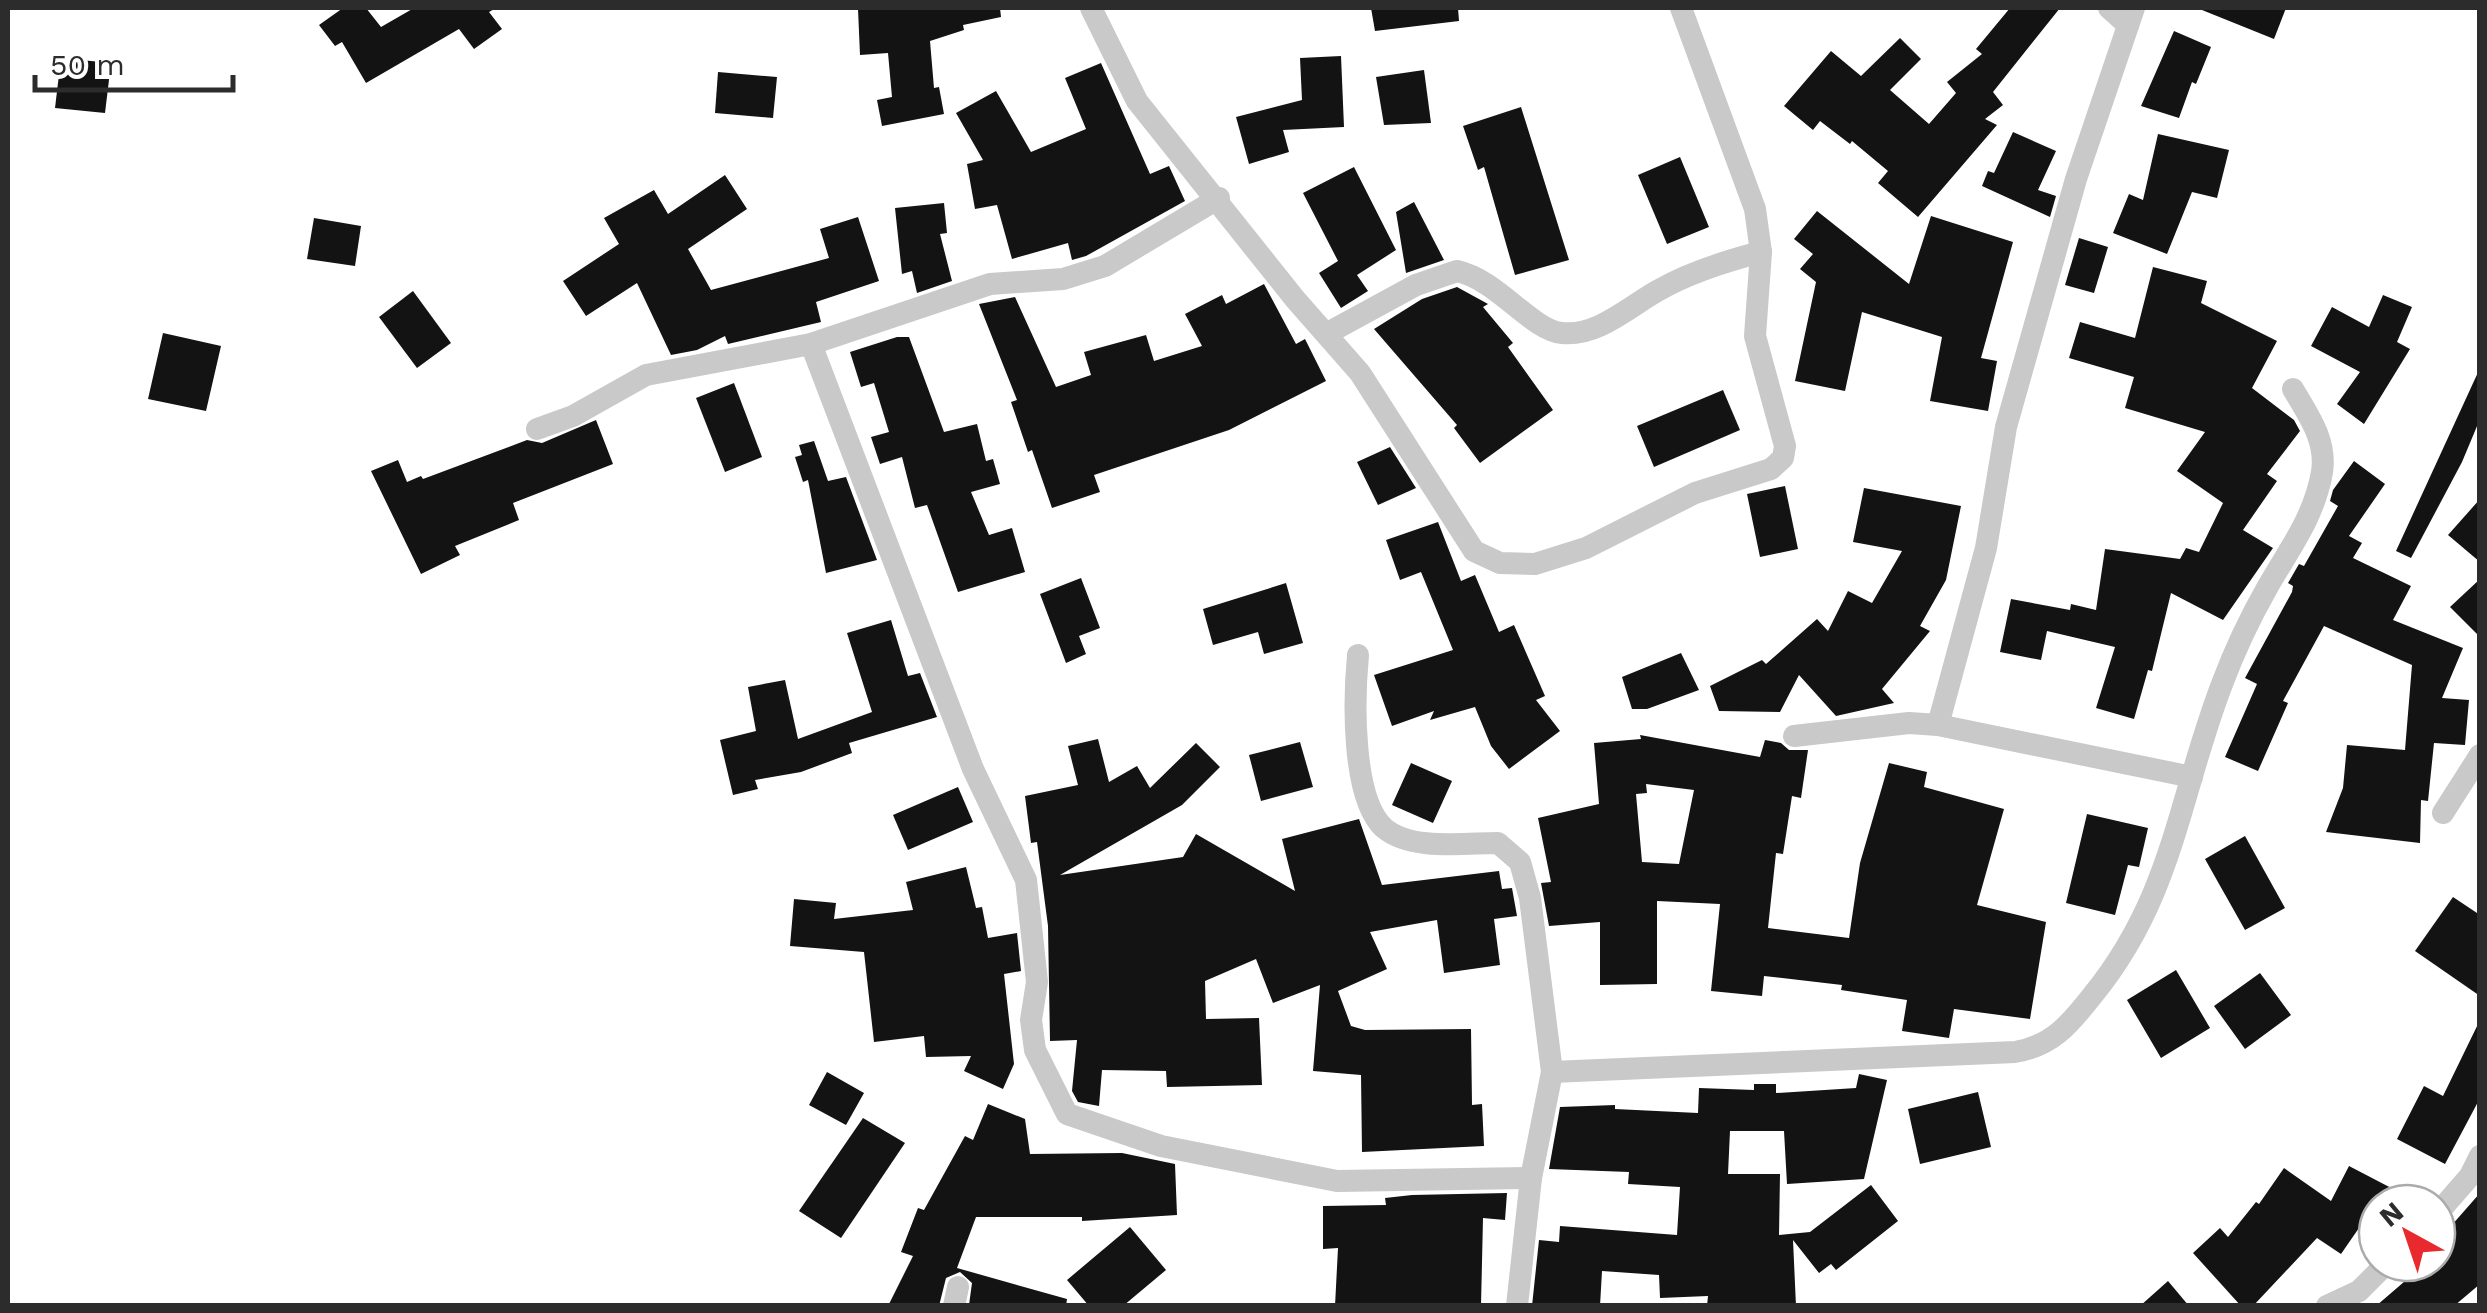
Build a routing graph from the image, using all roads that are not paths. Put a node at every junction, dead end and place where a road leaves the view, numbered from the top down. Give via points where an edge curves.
1 (1091, 8) edge
2 (1681, 8) edge
3 (2109, 8) edge
4 (2131, 16) edge
5 (1219, 198) junction
6 (1760, 252) junction
7 (1326, 334) junction
8 (811, 344) junction
9 (2293, 389) dead end
10 (537, 430) dead end
11 (1358, 656) dead end
12 (1938, 725) junction
13 (1794, 736) dead end
14 (2480, 755) edge
15 (2192, 777) junction
16 (2443, 813) dead end
17 (1552, 1072) junction
18 (2480, 1156) edge
19 (1531, 1178) junction
20 (2457, 1191) edge
21 (2366, 1283) edge
22 (1518, 1306) edge
23 (2327, 1306) edge

1 - 5 street via 1138,101
2 - 6 street via 1755,209
3 - 4 street
4 - 12 street via 2076,179 2006,427 1986,548
5 - 7 street
5 - 8 street via 1105,266 1062,279 990,284
6 - 7 street via 1658,290 1595,326 1562,334 1496,287 1457,271 1416,285
6 - 7 street via 1755,336 1783,458 1771,469 1695,493 1586,548 1535,564 1500,563 1474,550 1360,374
8 - 10 street via 646,375
8 - 19 street via 973,769 1026,880 1035,1050 1067,1114 1160,1146 1337,1181
9 - 15 street via 2320,436 2323,468 2316,499 2222,683
11 - 17 street via 1354,704 1366,802 1385,829 1422,842 1498,843 1520,862
12 - 13 street
12 - 15 street
14 - 16 street
15 - 17 street via 2155,899 2128,952 2059,1035 2038,1048
17 - 19 street
18 - 20 street
19 - 22 street
21 - 23 street

